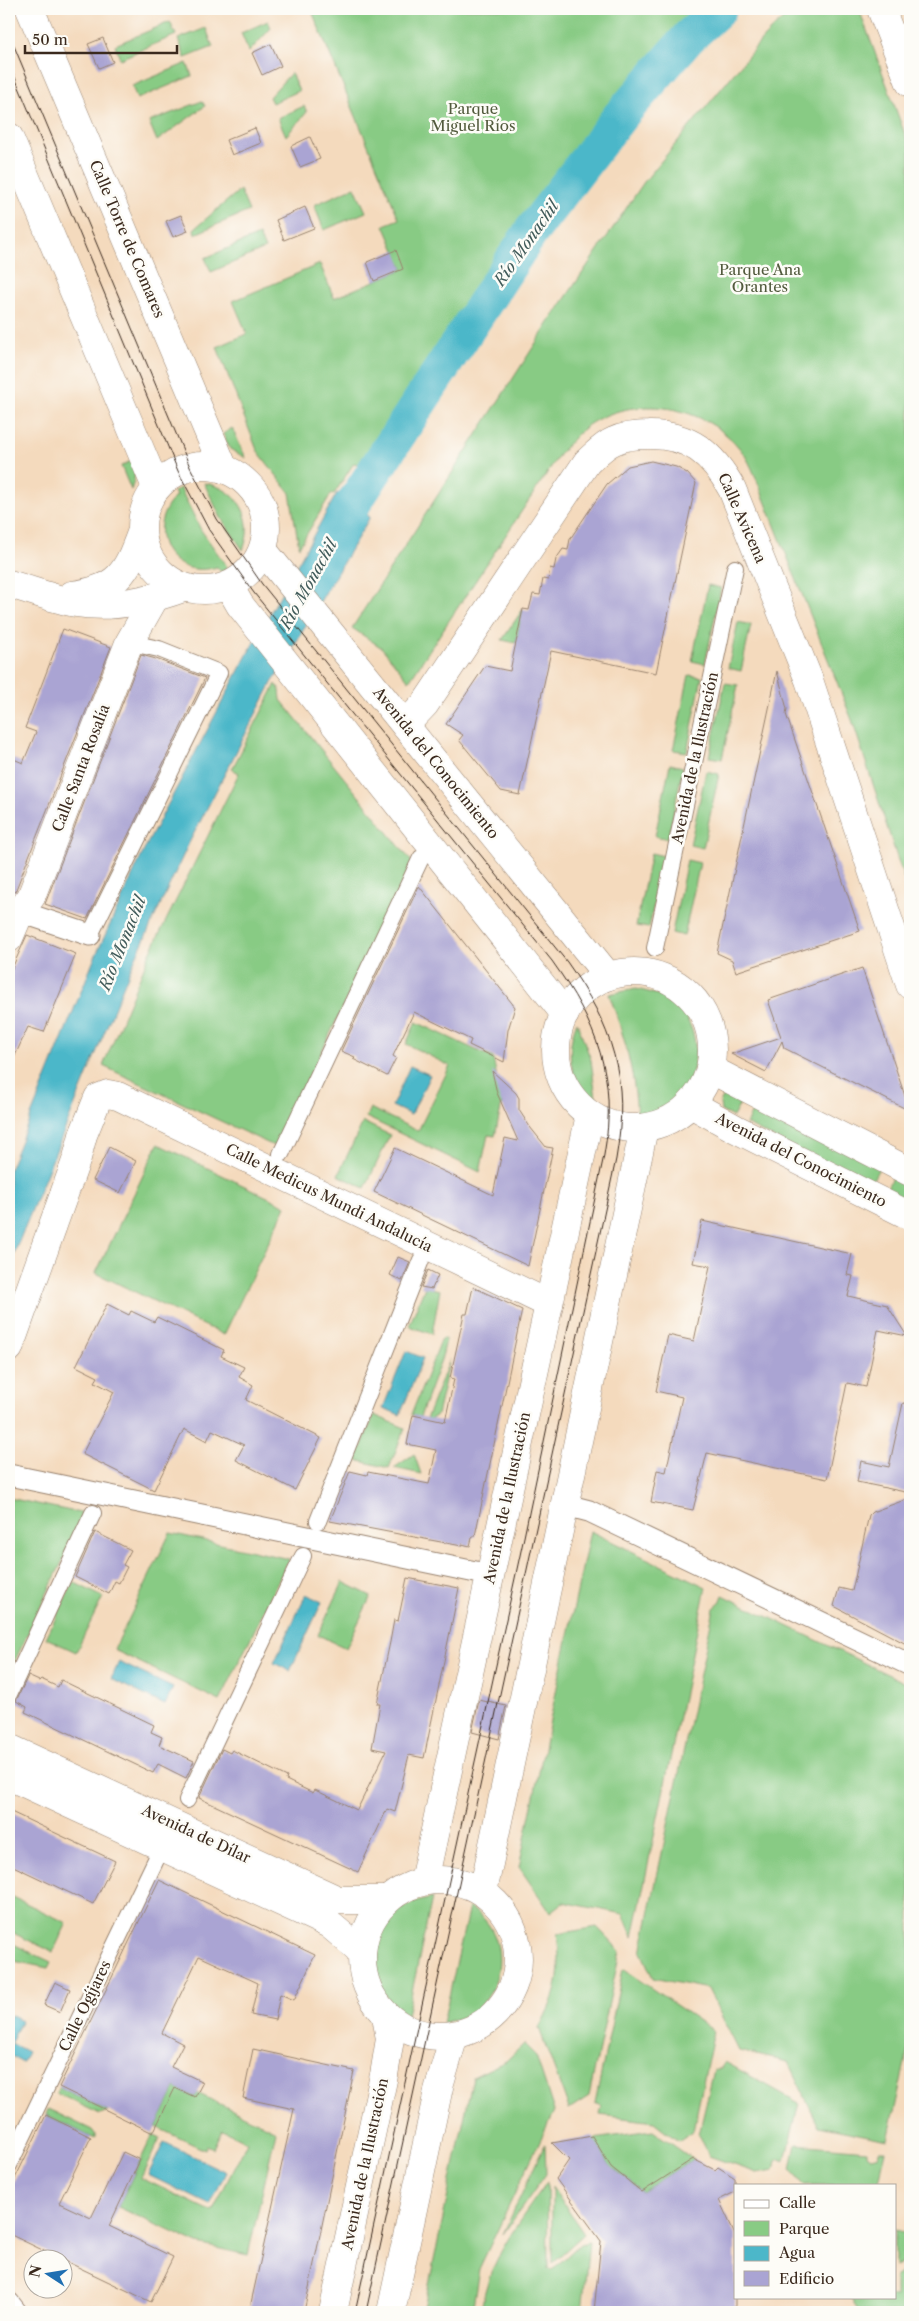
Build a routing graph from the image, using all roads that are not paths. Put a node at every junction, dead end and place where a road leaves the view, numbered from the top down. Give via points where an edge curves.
1 (30, 9) edge
2 (881, 9) edge
3 (910, 82) edge
4 (9, 137) edge
5 (224, 468) junction
6 (156, 487) junction
7 (141, 533) junction
8 (270, 559) junction
9 (735, 568) dead end
10 (9, 584) edge
11 (183, 588) junction
12 (234, 596) junction
13 (54, 597) junction
14 (154, 598) junction
15 (136, 644) dead end
16 (405, 724) junction
17 (421, 858) dead end
18 (14, 910) edge
19 (90, 936) joint
20 (9, 938) edge
21 (655, 948) dead end
22 (608, 976) junction
23 (910, 985) edge
24 (565, 1014) junction
25 (710, 1069) junction
26 (691, 1104) junction
27 (590, 1115) junction
28 (644, 1128) junction
29 (277, 1162) junction
30 (910, 1172) edge
31 (910, 1216) edge
32 (421, 1260) dead end
33 (549, 1304) junction
34 (9, 1348) edge
35 (9, 1475) edge
36 (566, 1504) junction
37 (94, 1513) dead end
38 (318, 1521) dead end
39 (303, 1556) dead end
40 (490, 1575) junction
41 (910, 1664) edge
42 (9, 1694) edge
43 (9, 1748) edge
44 (9, 1776) edge
45 (186, 1800) dead end
46 (162, 1847) junction
47 (424, 1881) junction
48 (483, 1892) junction
49 (387, 1900) junction
50 (361, 1951) junction
51 (386, 2016) junction
52 (454, 2036) junction
53 (9, 2165) edge
54 (9, 2303) edge
55 (16, 2312) edge
56 (333, 2312) edge
57 (391, 2312) edge

1 - 5 main road, Calle Torre de Comares
2 - 3 main road
4 - 6 main road
5 - 6 main road via 190,467 166,478
5 - 8 main road via 246,481 261,501
6 - 7 main road via 144,508
7 - 11 main road via 147,557 162,576
7 - 13 main road via 130,562 121,576 107,587 89,593
8 - 12 main road via 251,570
8 - 16 main road, Avenida del Conocimiento
9 - 21 street, Avenida de la Ilustración
10 - 13 main road
11 - 12 main road
11 - 14 main road
12 - 24 main road
13 - 14 main road via 94,604
14 - 18 main road, Calle Santa Rosalía via 129,643 31,897
15 - 19 street via 219,672
16 - 22 main road, Avenida del Conocimiento
16 - 23 main road, Calle Avicena via 425,704 587,462 614,441 633,435 676,438 696,446 721,470 732,489 805,671
17 - 29 street
18 - 19 street
18 - 20 main road, Calle Santa Rosalía
22 - 24 main road via 581,993
22 - 25 main road via 652,974 682,988 693,999 709,1026 712,1040
24 - 27 main road via 557,1042 559,1070 570,1095
25 - 26 main road via 703,1088
25 - 30 main road
26 - 28 main road via 670,1120
26 - 31 main road, Avenida del Conocimiento
27 - 28 main road via 615,1126
27 - 33 main road, Avenida de la Ilustración
28 - 36 main road
29 - 33 main road, Calle Medicus Mundi Andalucía
29 - 34 main road, Calle Medicus Mundi Andalucía via 118,1096 108,1094 98,1098
32 - 38 street
33 - 40 main road, Avenida de la Ilustración
35 - 40 street
36 - 41 street via 589,1511
36 - 48 main road
37 - 42 street
39 - 45 street
40 - 47 main road, Avenida de la Ilustración
43 - 49 main road, Avenida de Dílar via 338,1900
44 - 46 main road, Avenida de Dílar
46 - 50 main road, Avenida de Dílar via 328,1924
46 - 53 street, Calle Ogíjares
47 - 48 main road via 448,1880
47 - 49 main road via 404,1888
48 - 52 main road via 507,1917 516,1937 516,1980 492,2017 474,2029
49 - 50 main road via 374,1915
50 - 51 main road via 362,1975 371,1997
51 - 52 main road via 414,2033
51 - 56 main road, Avenida de la Ilustración via 390,2039 384,2075
52 - 57 main road via 439,2087
54 - 55 street

